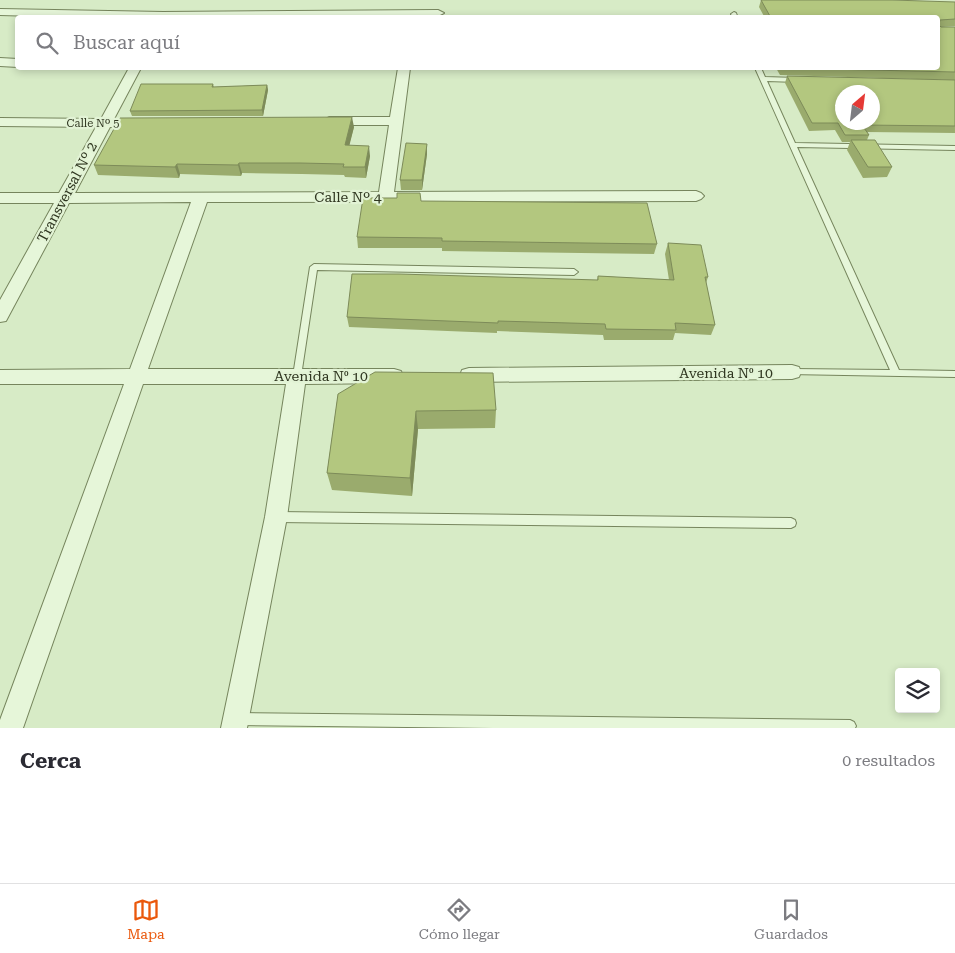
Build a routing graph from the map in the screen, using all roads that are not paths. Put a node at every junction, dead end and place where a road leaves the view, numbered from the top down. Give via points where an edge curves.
1 (0, 12) edge
2 (438, 13) dead end
3 (122, 15) edge
4 (420, 15) edge
5 (0, 62) edge
6 (15, 63) edge
7 (134, 70) edge
8 (404, 70) edge
9 (759, 70) edge
10 (764, 79) junction
11 (802, 80) edge
12 (318, 121) edge
13 (396, 121) junction
14 (0, 122) edge
15 (105, 123) junction
16 (153, 123) edge
17 (793, 145) junction
18 (955, 148) edge
19 (696, 196) dead end
20 (386, 197) junction
21 (64, 198) junction
22 (200, 198) junction
23 (3, 203) edge
24 (574, 272) dead end
25 (0, 316) edge
26 (792, 372) joint
27 (896, 373) junction
28 (955, 374) edge
29 (415, 375) edge
30 (455, 375) edge
31 (135, 376) junction
32 (296, 376) junction
33 (0, 377) edge
34 (276, 517) junction
35 (791, 523) dead end
36 (235, 724) edge
37 (850, 726) dead end
38 (10, 728) edge

1 - 3 street
2 - 4 street
5 - 6 street
7 - 15 street, Transversal Nº 2
8 - 13 street
9 - 10 lane
10 - 11 lane
10 - 17 lane
12 - 13 street
13 - 20 street
14 - 15 street, Calle Nº 5
15 - 16 street, Calle Nº 5
15 - 21 street, Transversal Nº 2
17 - 18 lane
17 - 27 lane
19 - 20 street, Calle Nº 4
20 - 22 street, Calle Nº 4
21 - 22 street, Calle Nº 4
21 - 23 street, Calle Nº 4
21 - 25 street, Transversal Nº 2
22 - 31 street
24 - 32 lane via 314,267
26 - 27 lane
26 - 30 street, Avenida N⁰ 10
27 - 28 lane
29 - 32 street, Avenida N⁰ 10
31 - 32 street, Avenida N⁰ 10
31 - 33 street, Avenida N⁰ 10
31 - 38 street
32 - 34 street
34 - 35 lane
34 - 36 street
36 - 37 lane

